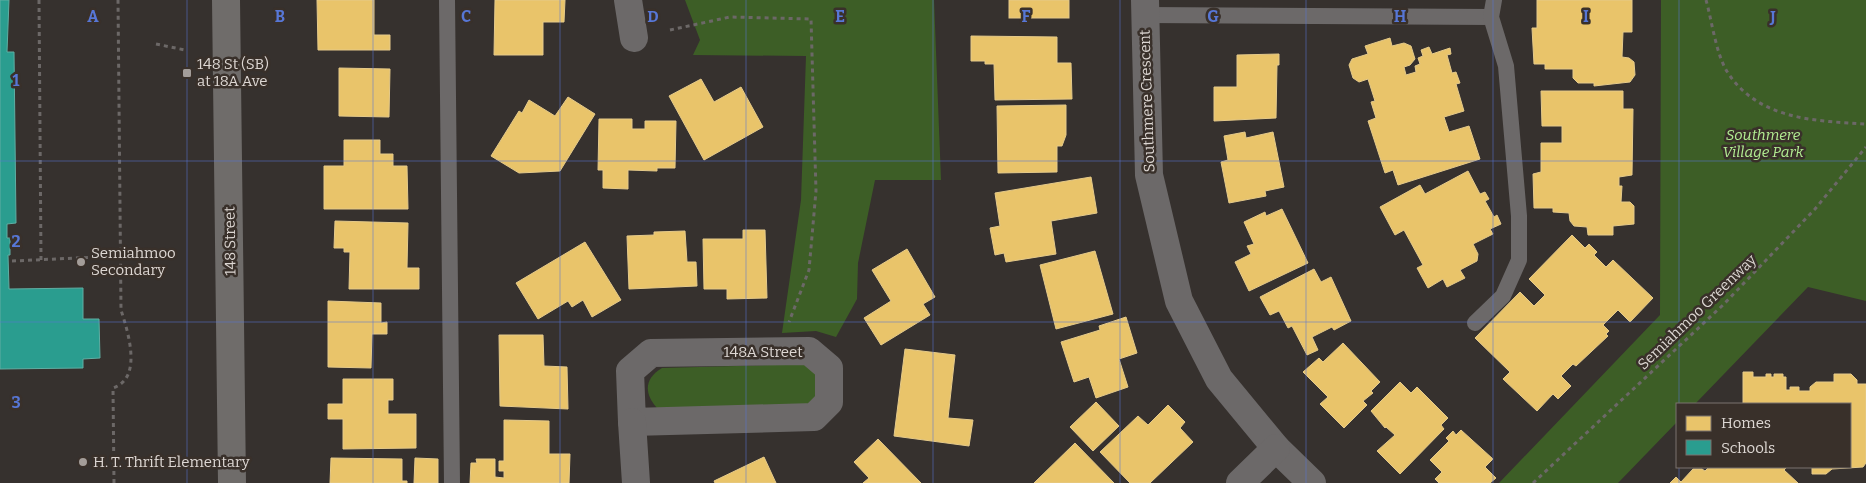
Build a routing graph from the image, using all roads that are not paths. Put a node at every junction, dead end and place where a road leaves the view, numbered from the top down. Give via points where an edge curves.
1 (226, 0) edge
2 (447, 0) edge
3 (628, 0) edge
4 (1494, 0) edge
5 (1145, 8) edge
6 (1491, 16) junction
7 (634, 38) dead end
8 (1476, 323) dead end
9 (632, 422) junction
10 (1276, 448) junction
11 (232, 483) edge
12 (452, 483) edge
13 (636, 483) edge
14 (1240, 483) edge
15 (1312, 483) edge

1 - 11 main road, 148 Street
2 - 12 lane
3 - 7 street
4 - 6 lane
5 - 6 lane
5 - 10 street, Southmere Crescent via 1148,176 1179,301 1219,379
6 - 8 lane via 1506,66 1519,216 1519,260 1503,296
9 - 9 street, 148A Street via 630,371 651,353 809,351 829,368 829,402 814,417
9 - 13 street, 148A Street
10 - 14 street
10 - 15 street, Southmere Crescent

